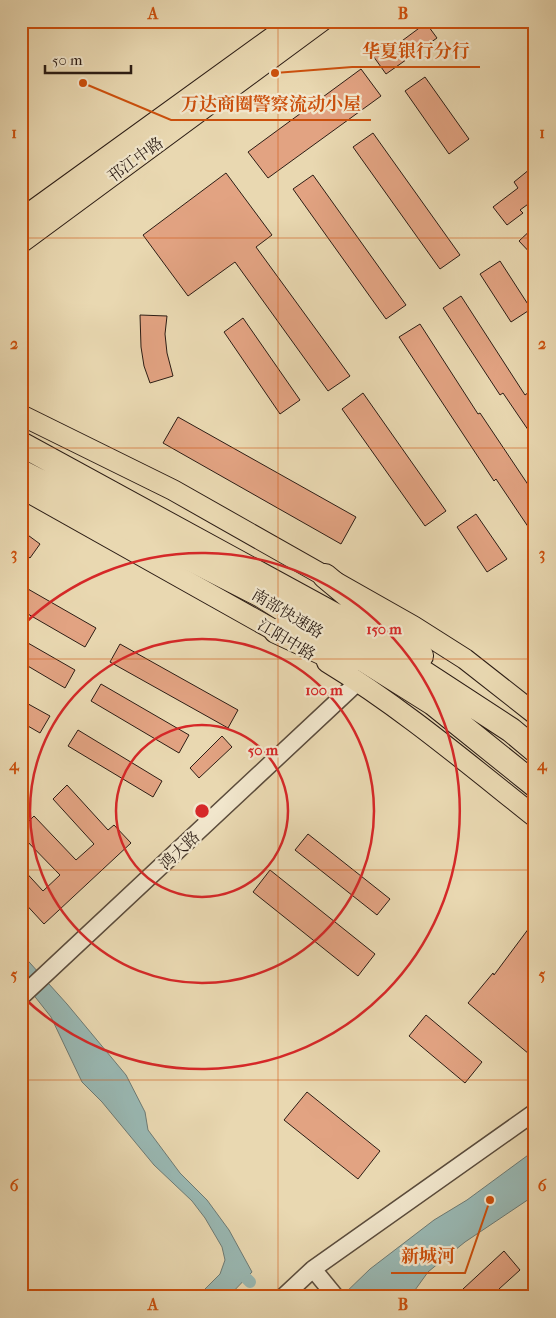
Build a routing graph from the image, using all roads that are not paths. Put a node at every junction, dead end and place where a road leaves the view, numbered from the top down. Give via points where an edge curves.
1 (322, 21) edge
2 (286, 24) edge
3 (21, 219) edge
4 (21, 243) edge
5 (21, 415) edge
6 (21, 444) edge
7 (21, 472) edge
8 (21, 488) edge
9 (324, 576) junction
10 (276, 631) junction
11 (359, 681) junction
12 (433, 703) junction
13 (535, 714) edge
14 (511, 730) junction
15 (535, 750) edge
16 (535, 785) edge
17 (535, 817) edge
18 (23, 996) edge
19 (535, 1112) edge
20 (313, 1269) junction
21 (334, 1294) edge
22 (283, 1297) edge

1 - 4 main road, 邗江中路
2 - 3 main road, 邗江中路
5 - 9 main road via 173,490
6 - 14 highway, 南部快速路 via 338,617
7 - 12 highway, 南部快速路 via 261,595
8 - 10 main road, 江阳中路
9 - 13 main road via 465,659
9 - 14 highway
10 - 11 main road, 江阳中路
10 - 12 highway
11 - 17 main road, 江阳中路
11 - 18 street, 鸿大路
12 - 16 highway, 南部快速路
14 - 15 highway, 南部快速路
19 - 20 street
20 - 21 street
20 - 22 street

